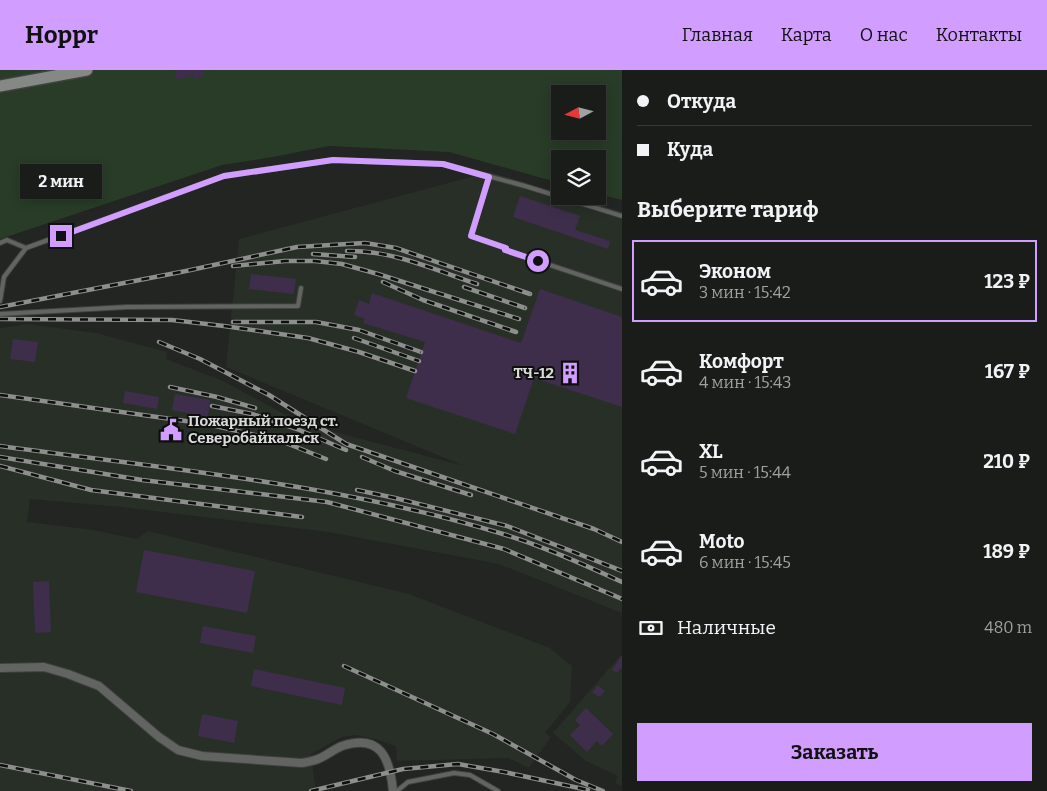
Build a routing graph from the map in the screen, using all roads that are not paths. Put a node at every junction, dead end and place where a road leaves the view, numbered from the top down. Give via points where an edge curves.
1 (87, 70) edge
2 (0, 85) edge
3 (489, 177) junction
4 (622, 216) edge
5 (0, 243) edge
6 (26, 248) junction
7 (301, 288) dead end
8 (622, 289) edge
9 (0, 300) edge
10 (0, 314) edge
11 (0, 668) edge
12 (392, 791) edge
13 (396, 791) edge
14 (498, 791) edge

1 - 2 main road
3 - 4 lane
3 - 6 lane via 443,164 333,160 224,176
3 - 8 lane via 471,236
5 - 6 lane via 7,240
6 - 9 lane via 4,277
7 - 10 lane via 298,306 127,307
11 - 12 street via 44,667 99,686 178,750 202,756 302,763 316,760 342,746 372,745 385,758 391,772
13 - 14 lane via 408,782 454,773 470,774

